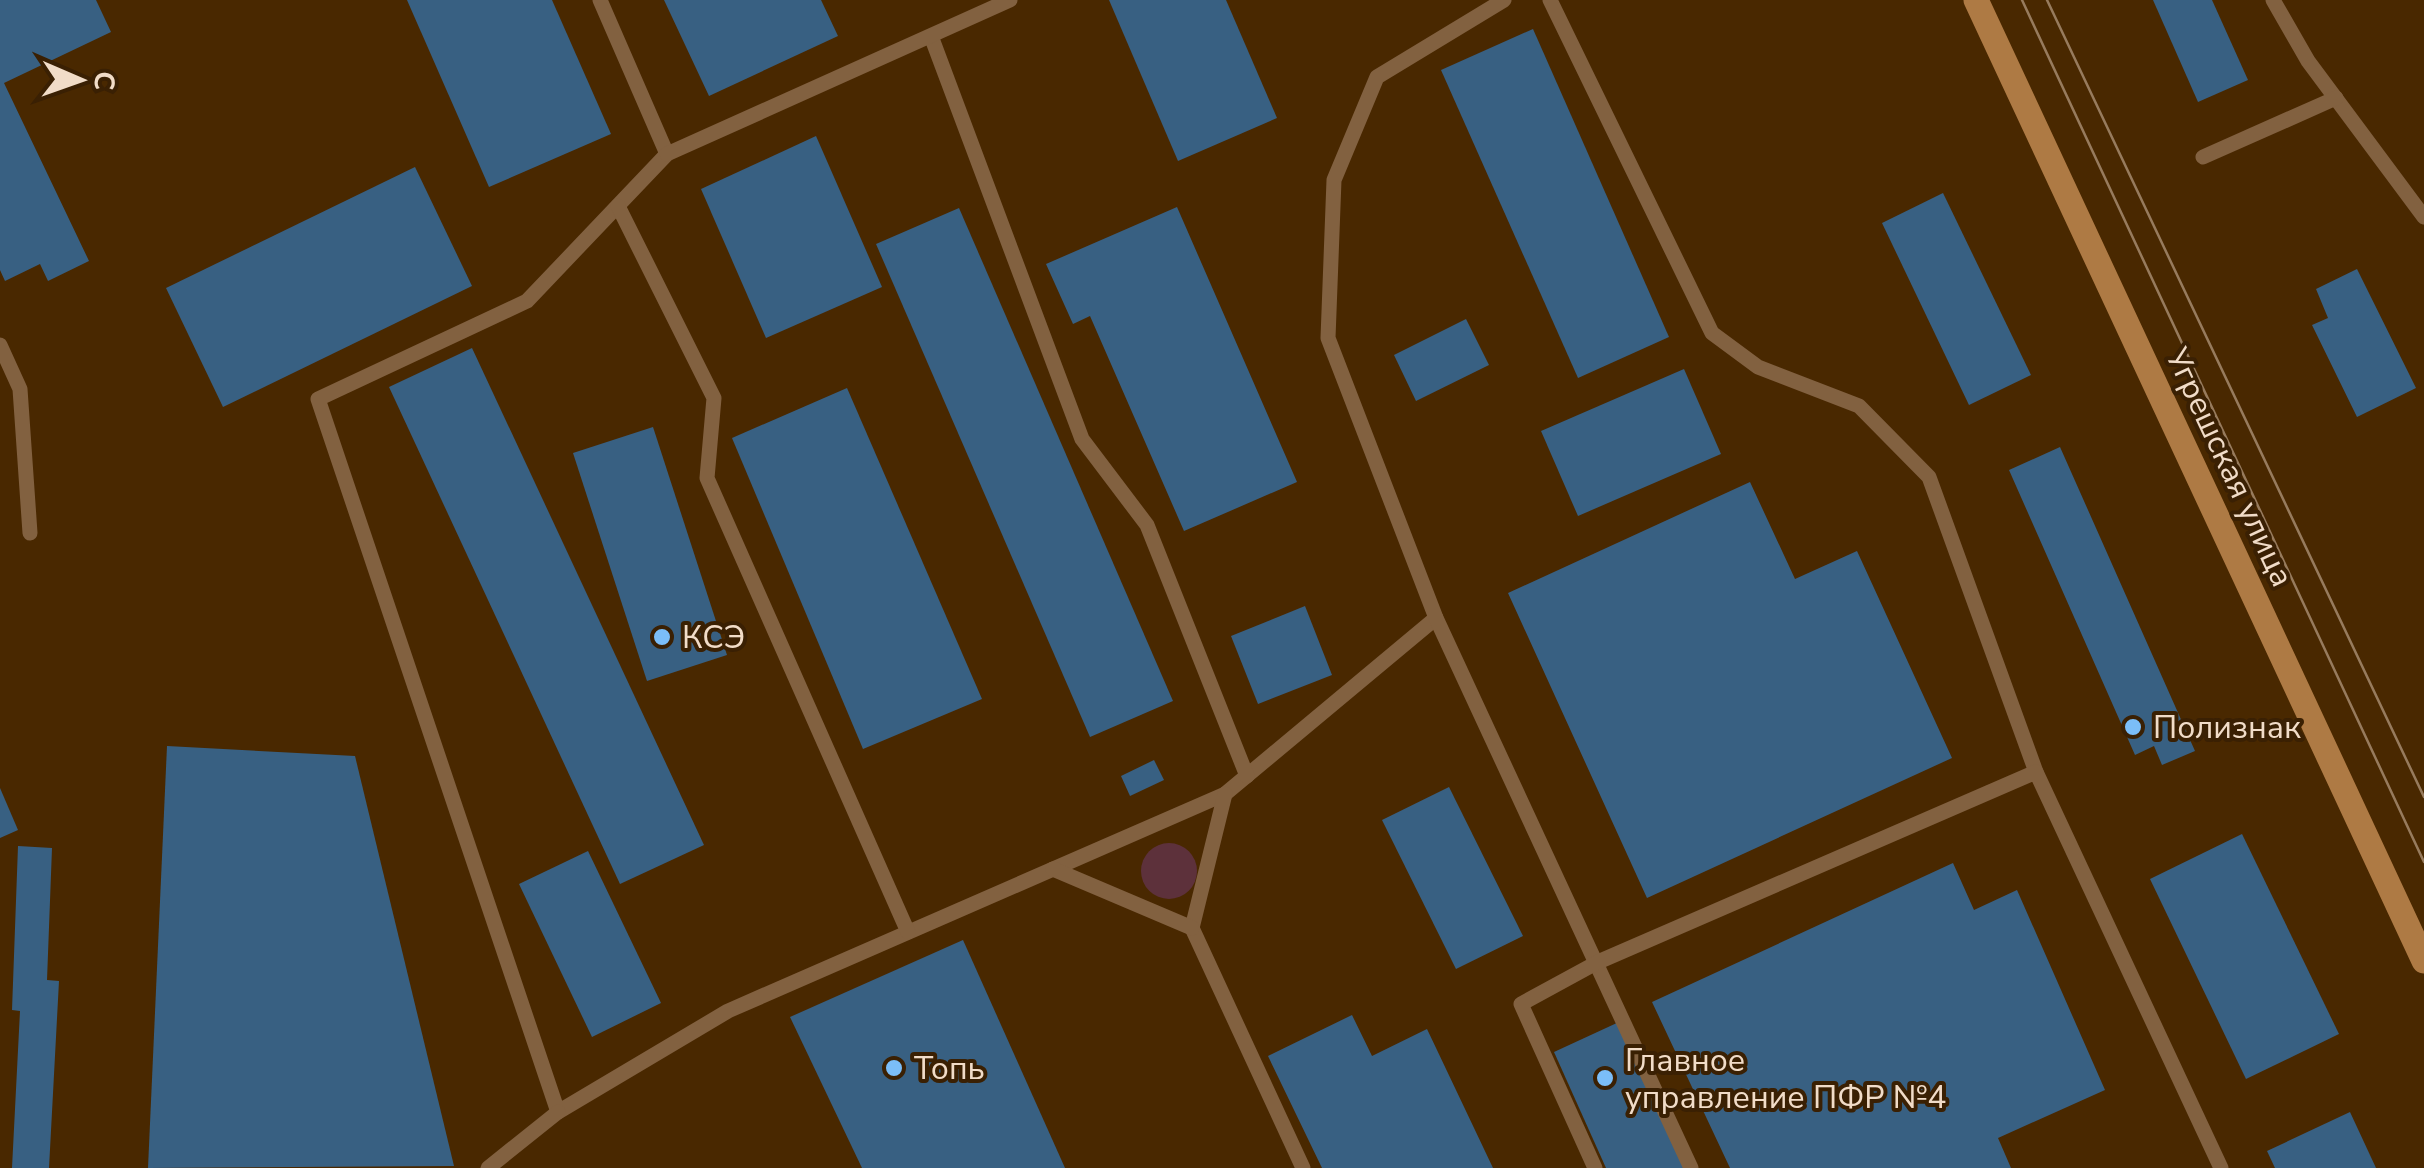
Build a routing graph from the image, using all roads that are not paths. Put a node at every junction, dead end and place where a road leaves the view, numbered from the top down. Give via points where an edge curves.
1 (600, 0) edge
2 (1010, 0) edge
3 (1504, 0) edge
4 (1550, 0) edge
5 (1976, 0) edge
6 (2273, 0) edge
7 (931, 36) junction
8 (2336, 98) junction
9 (667, 154) junction
10 (2203, 157) dead end
11 (618, 206) junction
12 (2424, 217) edge
13 (0, 345) edge
14 (30, 533) dead end
15 (1436, 618) junction
16 (2036, 772) junction
17 (1247, 776) junction
18 (1225, 794) junction
19 (1052, 870) junction
20 (1192, 928) junction
21 (908, 932) junction
22 (2424, 961) edge
23 (1598, 962) junction
24 (558, 1112) junction
25 (2214, 1166) edge
26 (488, 1168) edge
27 (1303, 1168) edge
28 (1595, 1168) edge
29 (1692, 1168) edge

1 - 9 lane
2 - 7 lane
3 - 15 lane via 1377,77 1334,180 1328,338
4 - 16 lane via 1712,333 1758,367 1859,406 1929,477
5 - 22 street, Угрешская улица
6 - 8 lane
7 - 9 lane
7 - 17 lane via 1082,439 1147,525
8 - 10 lane
8 - 12 lane
9 - 11 lane
11 - 21 lane via 714,398 707,478
11 - 24 lane via 527,301 318,399
13 - 14 lane via 20,389
15 - 17 lane
15 - 23 lane
16 - 23 lane
16 - 25 lane
17 - 18 lane
18 - 19 lane
18 - 20 lane
19 - 20 lane
19 - 21 lane
20 - 27 lane
21 - 24 lane via 728,1011
23 - 28 lane via 1522,1004
23 - 29 lane
24 - 26 lane

